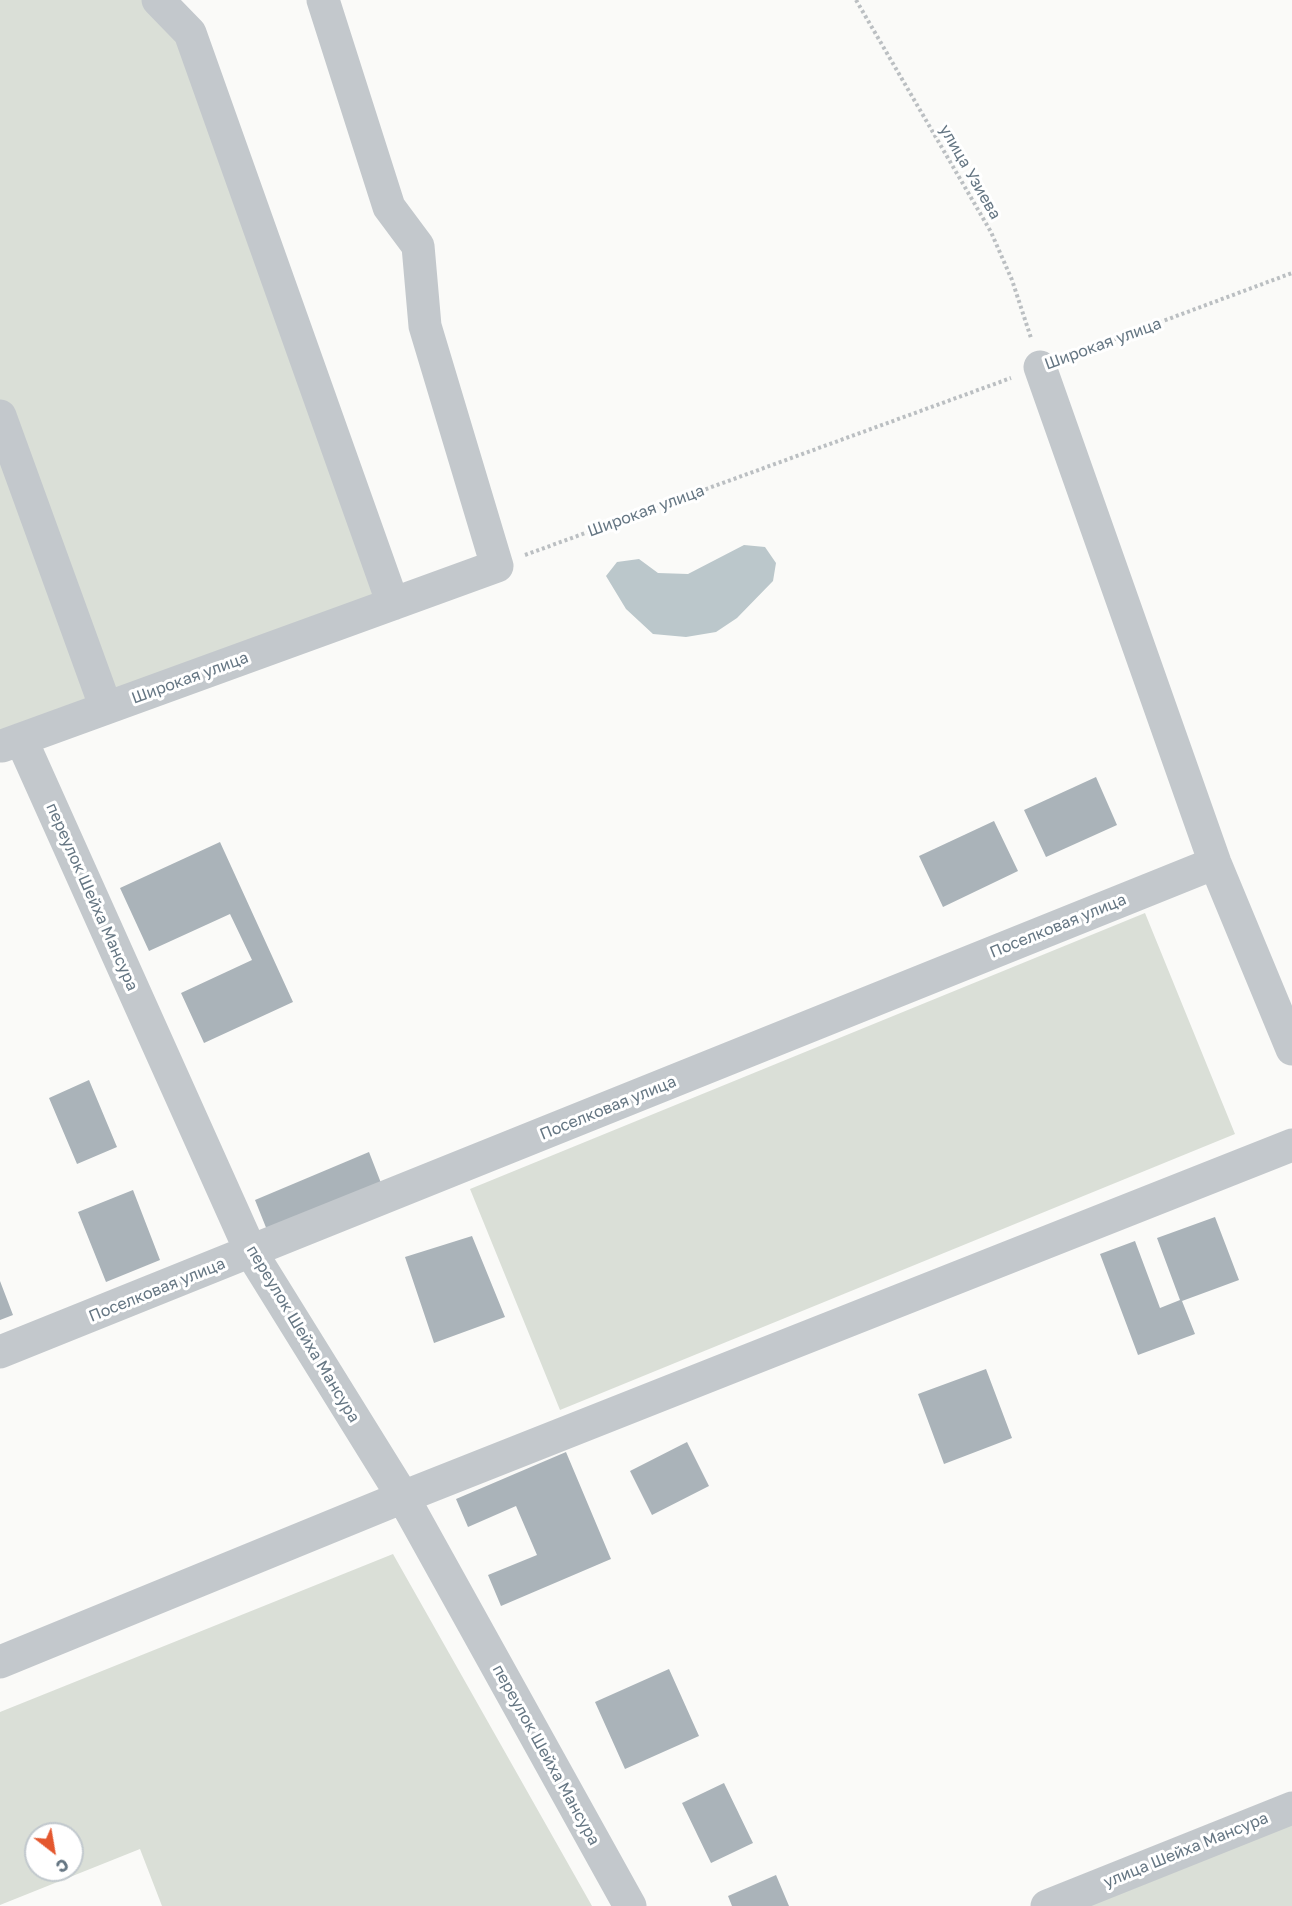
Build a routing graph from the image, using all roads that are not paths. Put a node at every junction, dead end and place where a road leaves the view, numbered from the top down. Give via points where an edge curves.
1 (158, 0) edge
2 (323, 0) edge
3 (1040, 367) road end
4 (0, 416) edge
5 (393, 604) junction
6 (106, 708) junction
7 (10, 743) edge
8 (1215, 863) junction
9 (1292, 1049) edge
10 (1292, 1145) edge
11 (251, 1252) junction
12 (0, 1352) edge
13 (403, 1497) junction
14 (0, 1662) edge
15 (1292, 1808) edge
16 (630, 1906) edge
17 (1047, 1906) edge

1 - 5 street via 190,33
2 - 5 street, Широкая улица via 389,207 418,246 425,326 496,566
3 - 8 street
4 - 6 street
5 - 6 street, Широкая улица
6 - 7 street, Широкая улица
7 - 11 street, переулок Шейха Мансура
8 - 9 street
8 - 11 street, Поселковая улица
10 - 13 street
11 - 12 street, Поселковая улица
11 - 13 street, переулок Шейха Мансура
13 - 14 street
13 - 16 street, переулок Шейха Мансура
15 - 17 street, улица Шейха Мансура

